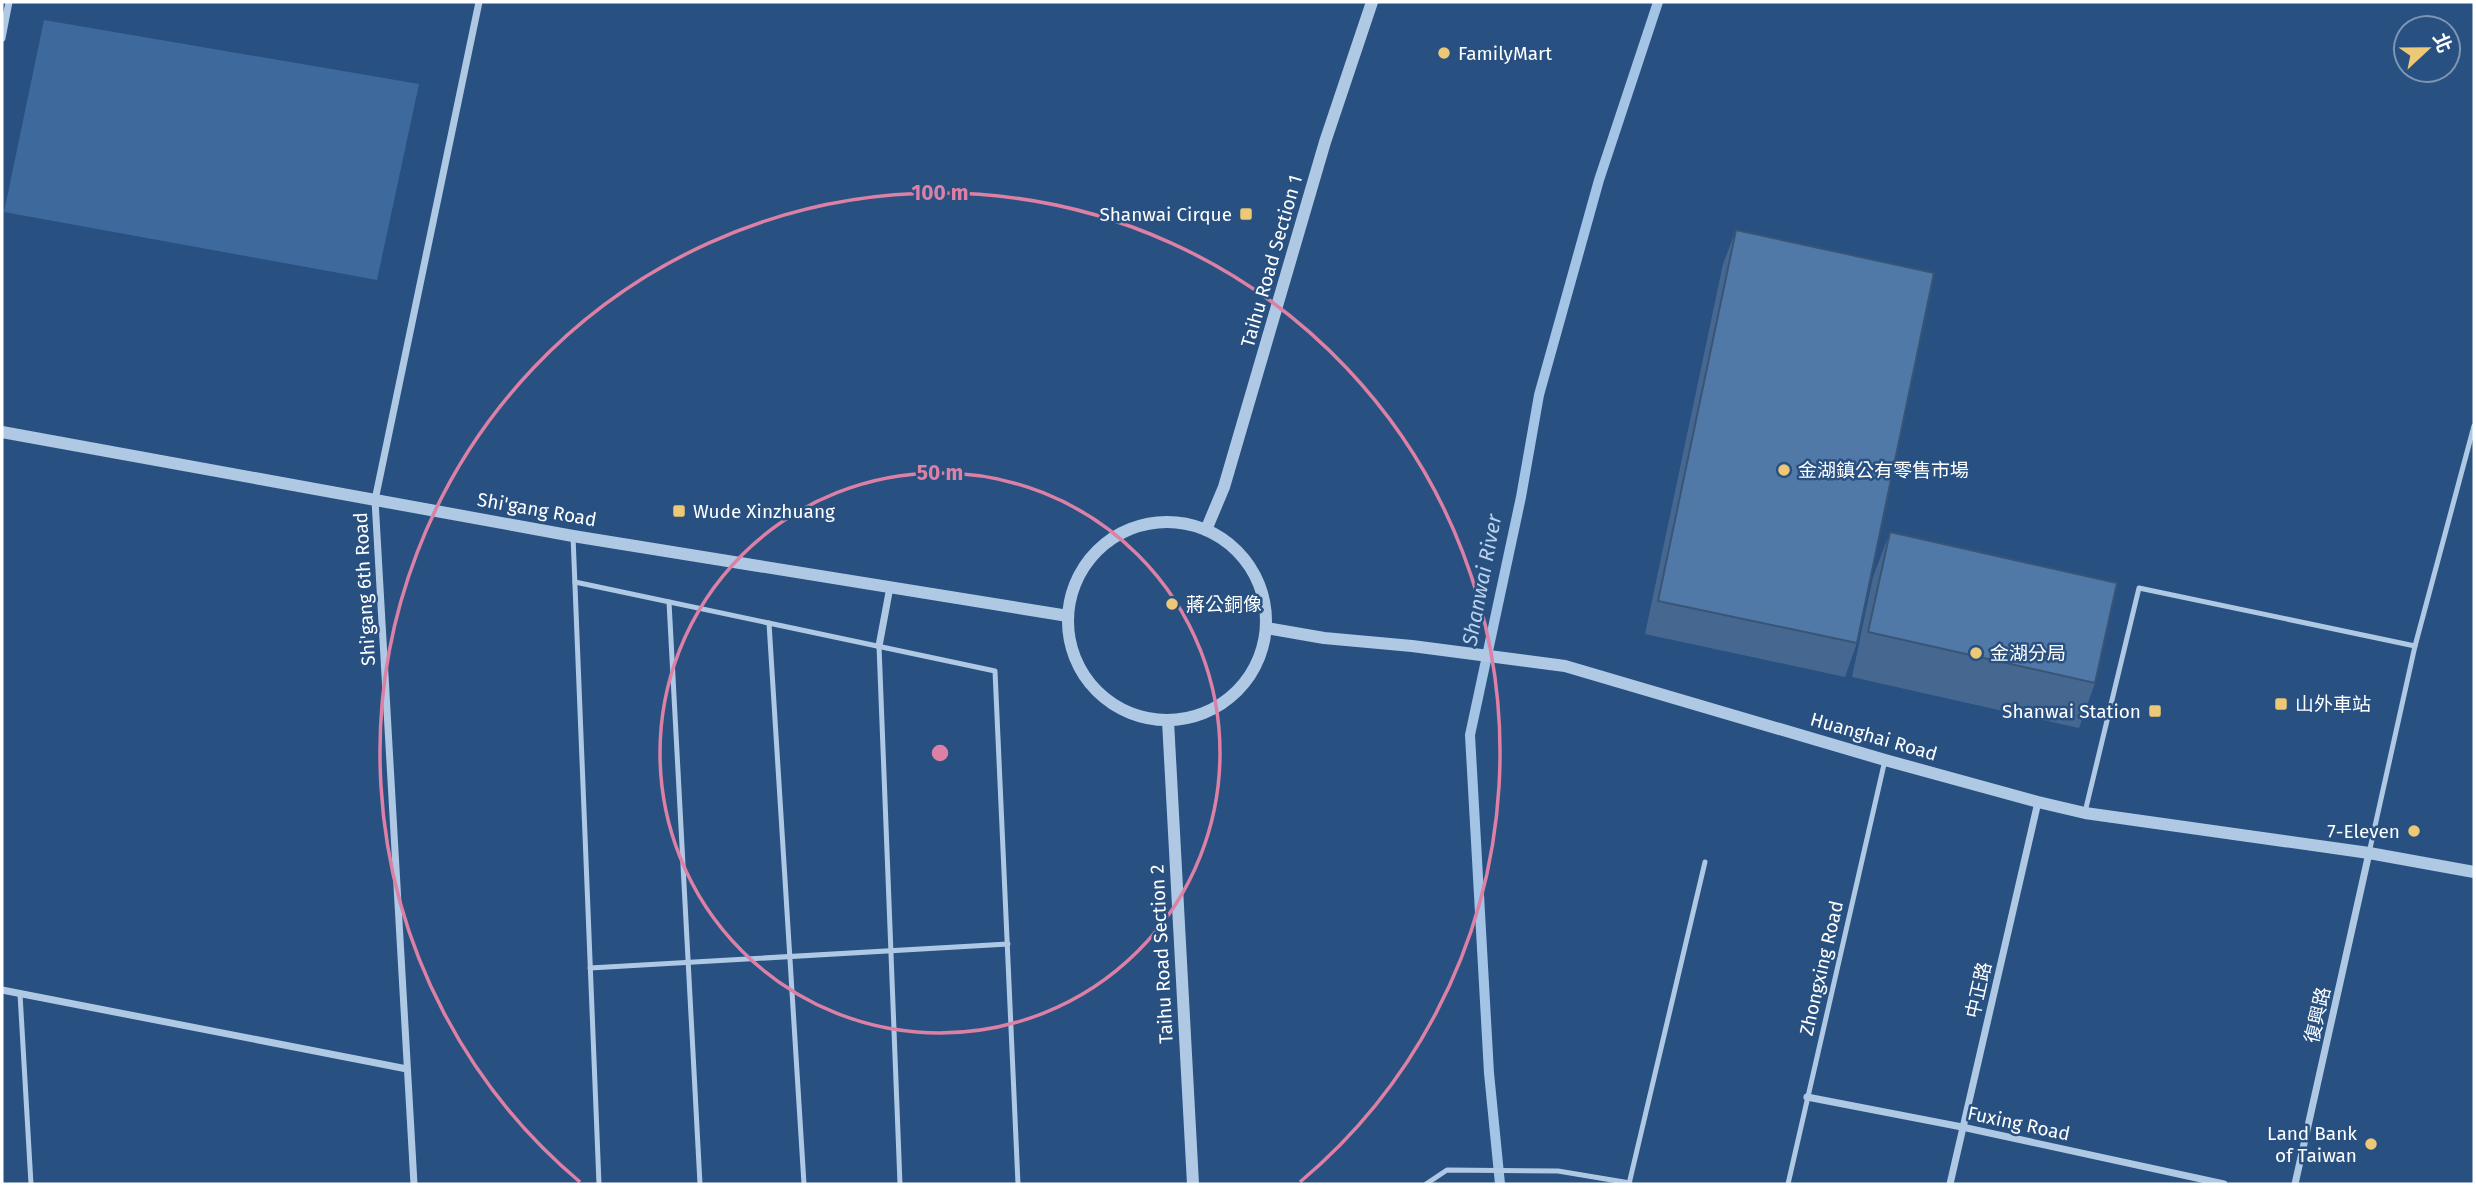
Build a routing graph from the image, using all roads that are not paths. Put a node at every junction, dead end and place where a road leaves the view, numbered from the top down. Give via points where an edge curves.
1 (9, 2) edge
2 (479, 2) edge
3 (1372, 2) edge
4 (2, 38) edge
5 (2474, 426) edge
6 (2, 432) edge
7 (375, 500) junction
8 (1206, 530) junction
9 (573, 536) junction
10 (575, 582) junction
11 (890, 587) junction
12 (669, 602) junction
13 (1068, 615) junction
14 (769, 623) junction
15 (1266, 628) junction
16 (879, 646) junction
17 (2414, 646) junction
18 (1168, 721) junction
19 (1885, 760) junction
20 (2038, 803) junction
21 (2085, 813) junction
22 (2369, 853) junction
23 (1705, 862) dead end
24 (2474, 872) edge
25 (1008, 944) junction
26 (891, 951) junction
27 (790, 957) junction
28 (688, 962) junction
29 (590, 968) junction
30 (2, 990) edge
31 (20, 994) junction
32 (407, 1069) junction
33 (1807, 1097) junction
34 (1962, 1127) junction
35 (31, 1184) edge
36 (414, 1184) edge
37 (599, 1184) edge
38 (700, 1184) edge
39 (804, 1184) edge
40 (900, 1184) edge
41 (1018, 1184) edge
42 (1193, 1184) edge
43 (1426, 1184) edge
44 (1629, 1184) edge
45 (1788, 1184) edge
46 (1950, 1184) edge
47 (2224, 1184) edge
48 (2295, 1184) edge

1 - 4 street
2 - 7 street, Shi'gang 6th Road
3 - 8 street, Taihu Road Section 1 via 1325,142 1224,487
5 - 17 lane
6 - 7 street, Shi'gang Road
7 - 9 street, Shi'gang Road
7 - 32 street, Shi'gang 6th Road
8 - 13 street via 1175,522 1154,523 1114,537 1090,557 1074,584
8 - 15 street via 1231,546 1251,569 1263,597
9 - 10 lane
9 - 11 street, Shi'gang Road
10 - 12 lane
10 - 29 lane
11 - 13 street, Shi'gang Road
11 - 16 street
12 - 14 lane
12 - 28 lane
13 - 18 street via 1071,648 1085,677 1107,701 1136,716
14 - 16 lane
14 - 27 lane
15 - 18 street via 1260,657 1245,683 1223,703 1197,716
15 - 19 street, Huanghai Road via 1565,666
16 - 25 lane via 995,671
16 - 26 lane
17 - 21 lane via 2139,588
17 - 22 lane
18 - 42 street, Taihu Road Section 2
19 - 20 street, Huanghai Road
19 - 33 lane, Zhongxing Road
20 - 21 street, Huanghai Road
20 - 34 street, 中正路
21 - 22 street, Huanghai Road
22 - 24 street, Huanghai Road
22 - 48 street, 復興路
23 - 44 lane
25 - 26 lane
25 - 41 lane
26 - 27 lane
26 - 40 lane
27 - 28 lane
27 - 39 lane
28 - 29 lane
28 - 38 lane
29 - 37 lane
30 - 31 street
31 - 32 street
31 - 35 lane
32 - 36 street, Shi'gang 6th Road
33 - 34 street, Fuxing Road
33 - 45 lane, Zhongxing Road
34 - 46 street, 中正路
34 - 47 street, Fuxing Road
43 - 44 lane via 1447,1170 1558,1171

